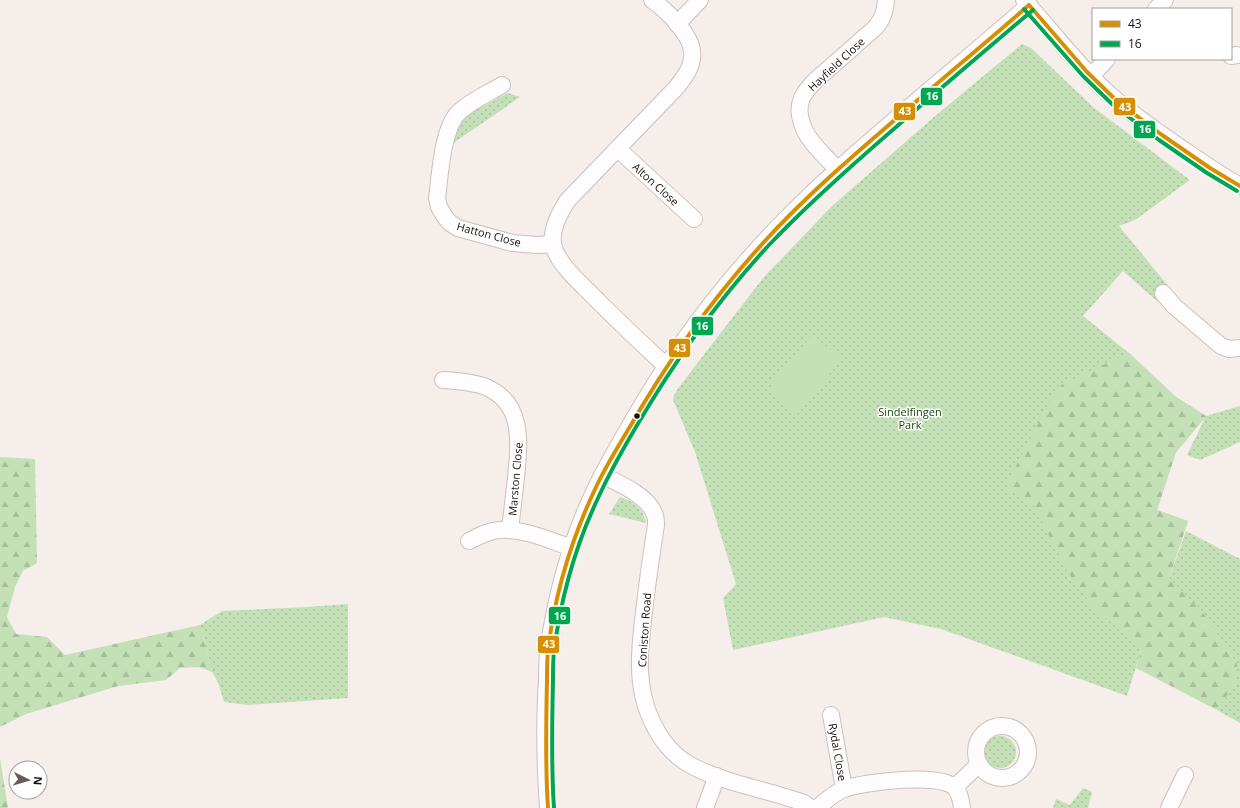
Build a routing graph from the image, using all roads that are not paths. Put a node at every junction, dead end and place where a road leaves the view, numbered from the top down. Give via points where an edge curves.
1 (652, 0) edge
2 (700, 0) edge
3 (886, 0) edge
4 (1165, 0) edge
5 (1026, 2) edge
6 (1157, 8) edge
7 (678, 24) junction
8 (1106, 60) edge
9 (1091, 76) junction
10 (502, 85) dead end
11 (618, 149) junction
12 (838, 169) junction
13 (1240, 186) edge
14 (694, 219) dead end
15 (553, 244) junction
16 (1163, 293) dead end
17 (1240, 348) edge
18 (666, 366) junction
19 (443, 380) dead end
20 (602, 475) junction
21 (510, 530) junction
22 (469, 541) dead end
23 (572, 548) junction
24 (831, 715) dead end
25 (979, 764) dead end
26 (1185, 775) dead end
27 (717, 776) junction
28 (955, 787) junction
29 (844, 789) junction
30 (548, 808) edge
31 (705, 808) edge
32 (811, 808) edge
33 (817, 808) edge
34 (962, 808) edge
35 (1169, 808) edge

1 - 7 street
2 - 7 street
3 - 12 street, Hayfield Close via 881,21 819,77 802,99 801,121 806,132
4 - 6 street
5 - 9 street
5 - 12 street
7 - 11 street via 692,52 686,76
8 - 9 street
9 - 13 street via 1108,93 1160,134
10 - 15 street, Hatton Close via 456,114 444,143 437,198 439,207 444,217 458,228 512,243
11 - 14 street, Alton Close
11 - 15 street via 567,201 558,216
12 - 18 street via 788,216 745,262 704,312
15 - 18 street via 571,274
16 - 17 street via 1174,306 1221,346 1229,349
18 - 20 street
19 - 21 street, Marston Close via 467,382 495,392 504,400 516,420 519,449
20 - 23 street
20 - 27 street, Coniston Road via 637,494 654,513 656,525 640,650 643,698 649,715 668,747 678,757
21 - 22 street via 484,533
21 - 23 street
23 - 30 street via 559,593 548,648 545,739
24 - 29 street, Rydal Close
25 - 28 street
26 - 35 street
27 - 31 street
27 - 32 street, Coniston Road via 788,797
28 - 29 street via 938,780 916,779
28 - 34 street
29 - 33 street via 833,794

